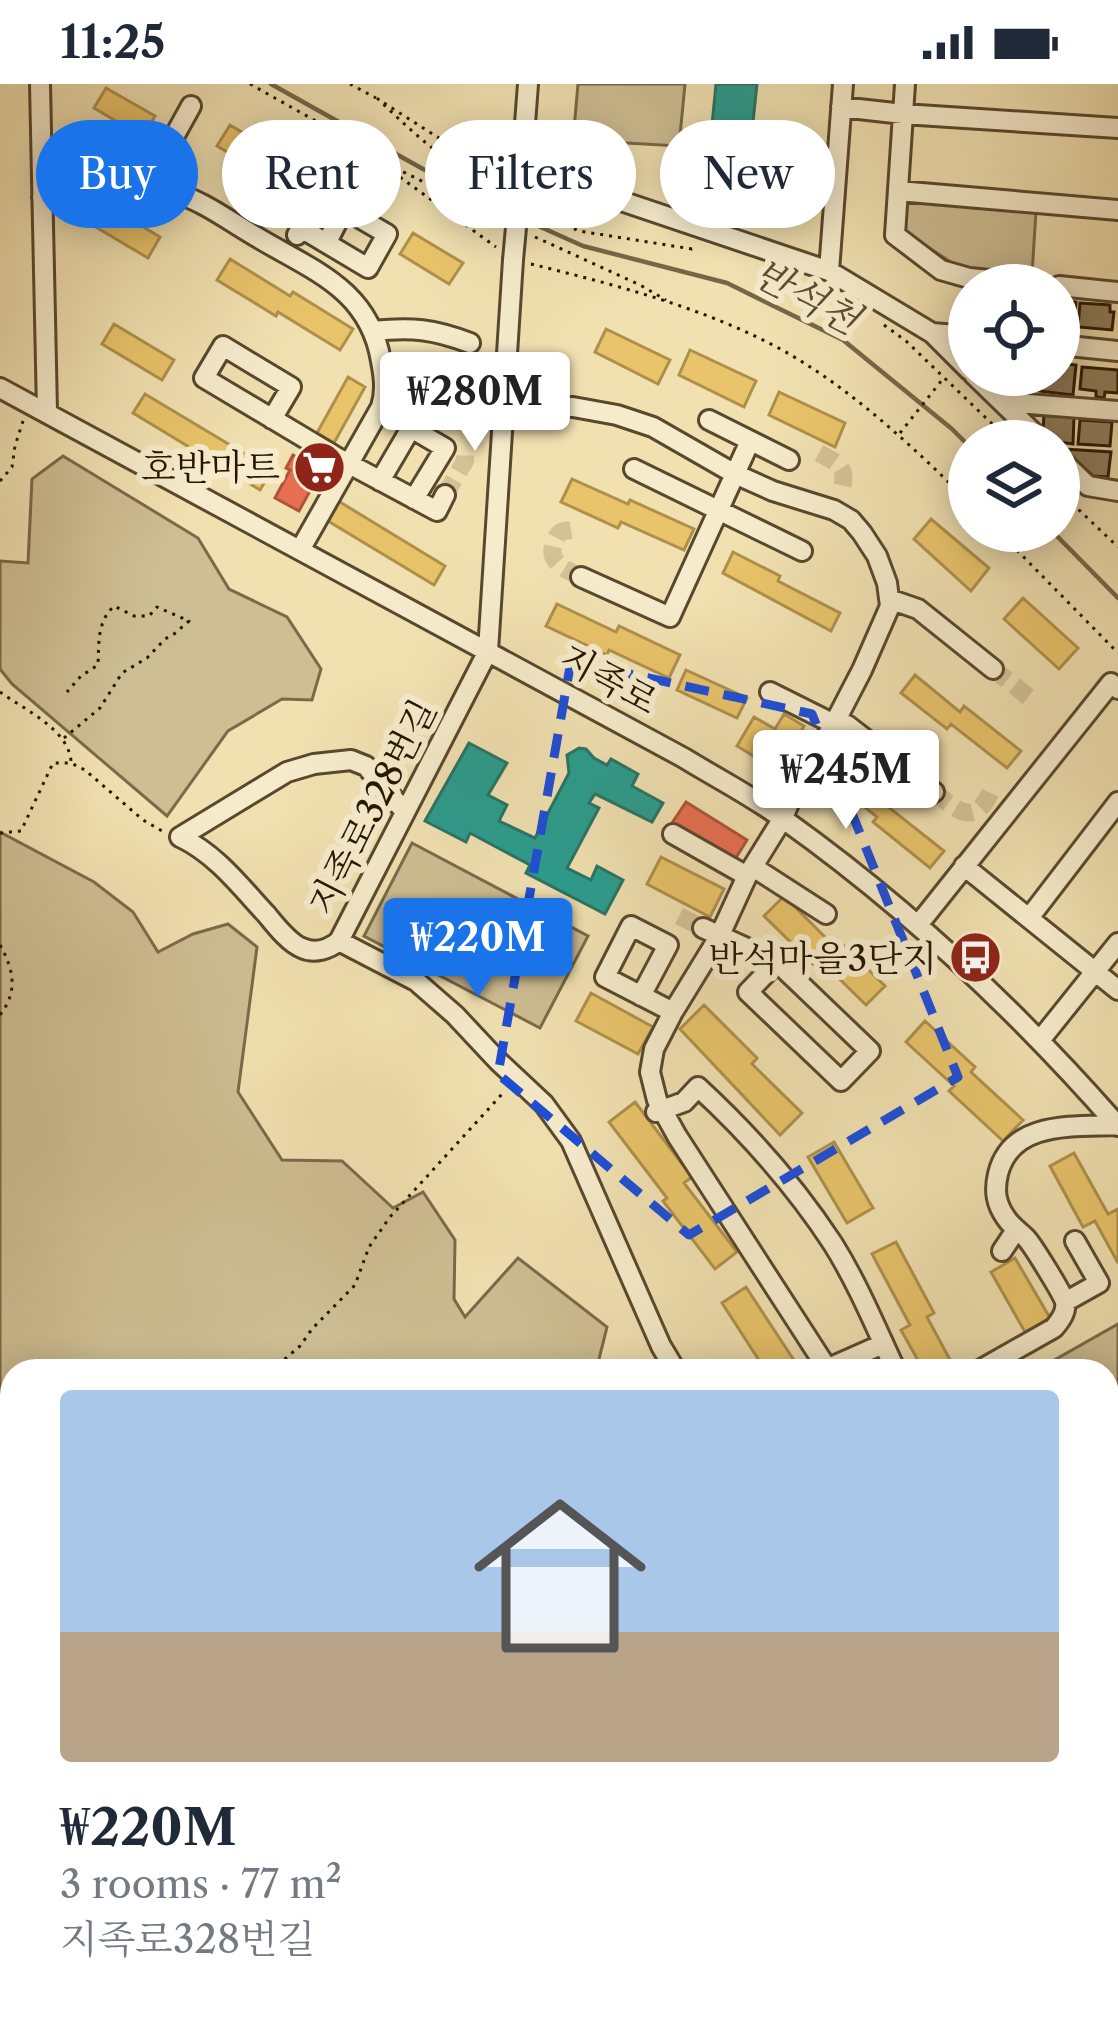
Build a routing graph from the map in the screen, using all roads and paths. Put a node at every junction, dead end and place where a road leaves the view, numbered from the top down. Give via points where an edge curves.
1 (40, 84) edge
2 (250, 84) edge
3 (350, 84) edge
4 (528, 84) edge
5 (843, 84) edge
6 (905, 84) edge
7 (191, 106) dead end
8 (841, 107) junction
9 (903, 114) junction
10 (41, 120) edge
11 (183, 120) edge
12 (525, 120) edge
13 (1118, 128) edge
14 (425, 129) edge
15 (898, 191) junction
16 (198, 203) edge
17 (636, 207) edge
18 (1118, 210) edge
19 (43, 228) edge
20 (301, 228) joint
21 (516, 228) edge
22 (683, 237) dead end
23 (326, 242) dead end
24 (704, 243) dead end
25 (286, 254) junction
26 (513, 260) junction
27 (829, 271) junction
28 (948, 272) edge
29 (1080, 288) edge
30 (1118, 292) edge
31 (873, 317) dead end
32 (373, 331) junction
33 (932, 333) junction
34 (948, 334) edge
35 (470, 343) dead end
36 (1080, 347) edge
37 (948, 349) edge
38 (1118, 350) edge
39 (938, 385) dead end
40 (0, 388) edge
41 (996, 396) edge
42 (28, 402) junction
43 (1002, 402) junction
44 (505, 407) junction
45 (47, 411) junction
46 (1118, 411) edge
47 (272, 418) junction
48 (988, 420) edge
49 (1020, 420) edge
50 (709, 421) dead end
51 (899, 435) junction
52 (750, 441) junction
53 (789, 460) dead end
54 (349, 464) junction
55 (634, 469) dead end
56 (735, 474) junction
57 (1080, 478) edge
58 (0, 481) edge
59 (380, 481) junction
60 (948, 482) edge
61 (842, 488) dead end
62 (1118, 491) edge
63 (446, 495) dead end
64 (414, 499) junction
65 (719, 510) junction
66 (834, 510) junction
67 (1080, 511) edge
68 (1118, 547) edge
69 (300, 550) junction
70 (802, 551) dead end
71 (1019, 552) edge
72 (581, 577) tunnel mouth
73 (889, 599) junction
74 (488, 651) junction
75 (1118, 653) edge
76 (993, 669) tunnel mouth
77 (1118, 689) edge
78 (0, 692) edge
79 (67, 692) dead end
80 (770, 692) dead end
81 (834, 724) junction
82 (64, 738) junction
83 (71, 763) junction
84 (934, 792) tunnel mouth
85 (1118, 802) edge
86 (405, 812) junction
87 (782, 818) junction
88 (0, 832) edge
89 (673, 834) dead end
90 (180, 837) junction
91 (964, 866) junction
92 (750, 872) junction
93 (826, 914) dead end
94 (1029, 919) junction
95 (919, 925) junction
96 (711, 932) junction
97 (338, 941) junction
98 (1118, 943) edge
99 (0, 945) edge
100 (777, 962) junction
101 (1095, 972) junction
102 (1118, 990) edge
103 (641, 996) dead end
104 (673, 1012) junction
105 (0, 1016) edge
106 (1041, 1039) junction
107 (516, 1078) junction
108 (659, 1110) junction
109 (1118, 1126) edge
110 (1016, 1230) junction
111 (1075, 1241) dead end
112 (1002, 1250) dead end
113 (1065, 1302) junction
114 (883, 1343) junction
115 (285, 1359) edge
116 (669, 1359) edge
117 (822, 1359) edge
118 (852, 1359) edge
119 (890, 1359) edge
120 (999, 1359) edge

1 - 10 street
2 - 26 path via 371,156
3 - 14 path
4 - 12 street
5 - 8 street
6 - 9 street
7 - 11 street
8 - 9 street
8 - 27 street
9 - 13 street
9 - 15 street
15 - 18 street
15 - 28 street via 895,236
16 - 25 street
17 - 27 street
19 - 45 street
20 - 23 street
20 - 25 street
21 - 26 street, bridge
22 - 24 path
25 - 32 street via 346,290
26 - 44 street
26 - 51 path via 735,328 822,375
27 - 33 street
29 - 30 street
31 - 48 path
32 - 35 street via 437,331
32 - 54 street via 384,395
33 - 34 street
33 - 37 street
36 - 38 street
39 - 51 path
40 - 42 street, 지족로
41 - 43 street
42 - 45 street, 지족로
42 - 58 path via 12,467
43 - 46 street
43 - 49 street
44 - 56 street via 617,415
44 - 74 street
45 - 69 street, 지족로
47 - 47 street via 204,378 223,346 291,387
47 - 54 street
50 - 52 street
51 - 60 path
52 - 53 street
52 - 56 street
54 - 59 street
54 - 69 street
55 - 65 street
56 - 65 street
56 - 66 street
57 - 62 street
59 - 64 street
59 - 64 street via 411,428 445,448
61 - 66 street
63 - 64 street via 436,511
65 - 70 street
65 - 72 street via 670,617
66 - 73 street via 877,556
67 - 68 path
69 - 74 street, 지족로
71 - 75 path
73 - 76 street via 918,609
73 - 81 street
74 - 86 street, 지족로328번길
74 - 87 street, 지족로
77 - 91 street via 1111,683
78 - 82 path
79 - 82 path via 98,665 99,634 114,606 134,616 157,608 189,621 122,674 100,708
80 - 81 street
81 - 84 street via 848,725
81 - 87 street
82 - 83 path
83 - 88 path via 53,763 21,831
83 - 90 path via 143,820
85 - 94 street
86 - 90 street via 366,766 314,764
86 - 97 street, 지족로328번길
87 - 92 street
87 - 95 street, 지족로
89 - 92 street
90 - 97 street via 220,863 301,948 320,951
91 - 94 street
91 - 95 street
92 - 93 street
92 - 96 street
94 - 101 street
95 - 106 street, 지족로
96 - 100 street
96 - 104 street
97 - 107 street, 지족로328번길 via 416,981
98 - 101 street
99 - 105 path via 13,985
100 - 100 street via 869,1051 841,1081 748,992
101 - 102 street
101 - 106 street
103 - 104 street
104 - 108 street via 650,1072
106 - 109 street, 지족로
107 - 115 path via 389,1217 355,1285
107 - 116 street, 지족로328번길 via 571,1142
108 - 114 street via 698,1087 731,1118 832,1244
108 - 117 street
109 - 110 street via 1056,1127 1008,1152 996,1197
110 - 112 street
110 - 113 street
111 - 113 street via 1099,1283
113 - 120 street via 1054,1328
114 - 118 street
114 - 119 street

